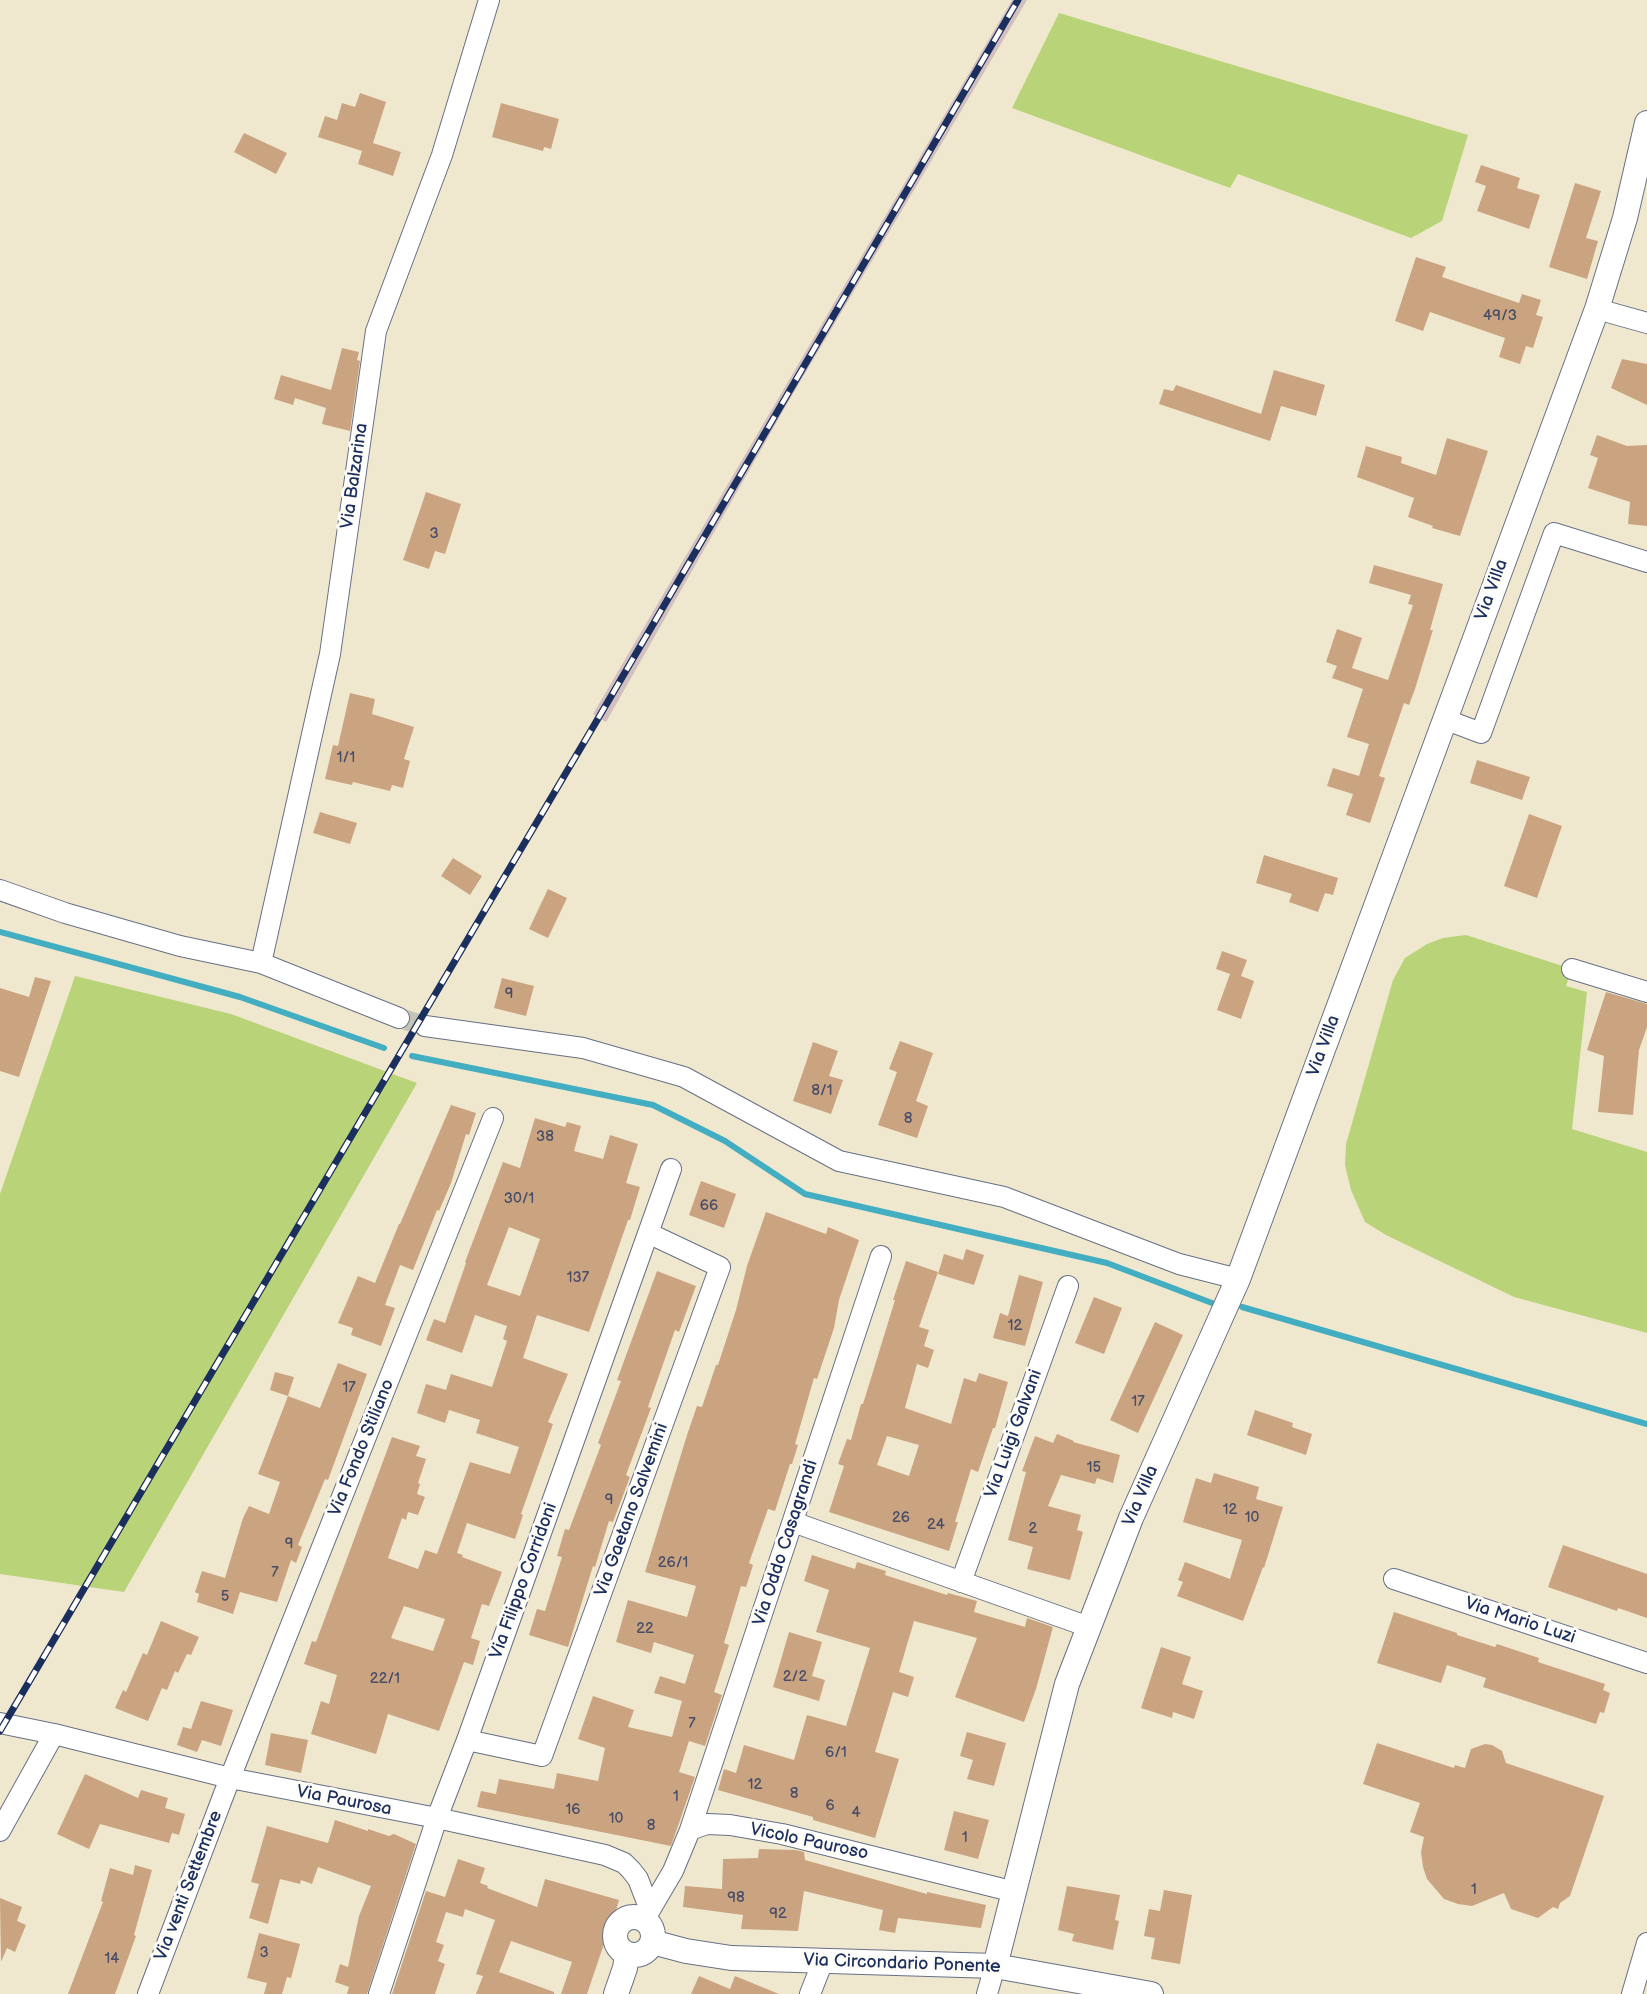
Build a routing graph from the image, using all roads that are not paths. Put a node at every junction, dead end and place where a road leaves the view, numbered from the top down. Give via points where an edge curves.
1 (489, 0) edge
2 (1647, 123) edge
3 (1597, 309) junction
4 (1647, 323) edge
5 (1647, 562) edge
6 (1444, 719) junction
7 (0, 890) edge
8 (261, 963) junction
9 (1572, 969) dead end
10 (1647, 992) edge
11 (399, 1018) tunnel mouth
12 (425, 1026) tunnel mouth
13 (493, 1118) dead end
14 (671, 1169) dead end
15 (648, 1233) junction
16 (881, 1256) dead end
17 (1238, 1279) junction
18 (1068, 1286) dead end
19 (793, 1522) junction
20 (1394, 1579) dead end
21 (961, 1582) junction
22 (1089, 1627) junction
23 (1647, 1663) edge
24 (0, 1723) edge
25 (54, 1734) junction
26 (467, 1740) junction
27 (230, 1778) junction
28 (436, 1818) junction
29 (690, 1830) junction
30 (0, 1832) edge
31 (1015, 1892) junction
32 (649, 1924) junction
33 (1647, 1943) edge
34 (626, 1961) junction
35 (823, 1961) junction
36 (995, 1966) junction
37 (148, 1994) edge
38 (379, 1994) edge
39 (616, 1994) edge
40 (810, 1994) edge
41 (987, 1994) edge
42 (1151, 1994) edge
43 (1632, 1994) edge

1 - 8 street, Via Balzarina via 442,155 376,331 330,654
2 - 3 street, Via Villa via 1625,218
3 - 4 street
3 - 6 street, Via Villa
5 - 6 street via 1554,533 1481,733
6 - 17 street, Via Villa
7 - 8 street via 180,946
8 - 11 street
9 - 10 street
12 - 17 street via 583,1048 684,1077 839,1161 1004,1197 1179,1264
13 - 27 street, Via Fondo Stiliano
14 - 15 street, Via Filippo Corridoni
15 - 26 street, Via Filippo Corridoni
15 - 26 street, Via Gaetano Salvemini via 720,1266 542,1756
16 - 19 street, Via Oddo Casagrandi
17 - 22 street, Via Villa via 1131,1518
18 - 21 street, Via Luigi Galvani
19 - 21 street
19 - 29 street, Via Oddo Casagrandi
20 - 23 street, Via Mario Luzi
21 - 22 street
22 - 31 street, Via Villa via 1067,1684
24 - 25 street, Via Paurosa
25 - 27 street, Via Paurosa
25 - 30 street
26 - 28 street, Via Filippo Corridoni
27 - 28 street, Via Paurosa
27 - 37 street, Via venti Settembre
28 - 32 street, Via Paurosa via 605,1855 624,1863 638,1879
28 - 38 street, Via Filippo Corridoni
29 - 31 street, Vicolo Pauroso via 707,1824 730,1825 782,1834
29 - 32 street
31 - 36 street, Via Villa
32 - 34 street via 643,1954
32 - 34 street via 632,1917 620,1923 615,1941
32 - 35 street, Via Circondario Ponente via 686,1951 731,1958
33 - 43 street
34 - 39 street
35 - 36 street, Via Circondario Ponente
35 - 40 street
36 - 41 street
36 - 42 street, Via Circondario Ponente

